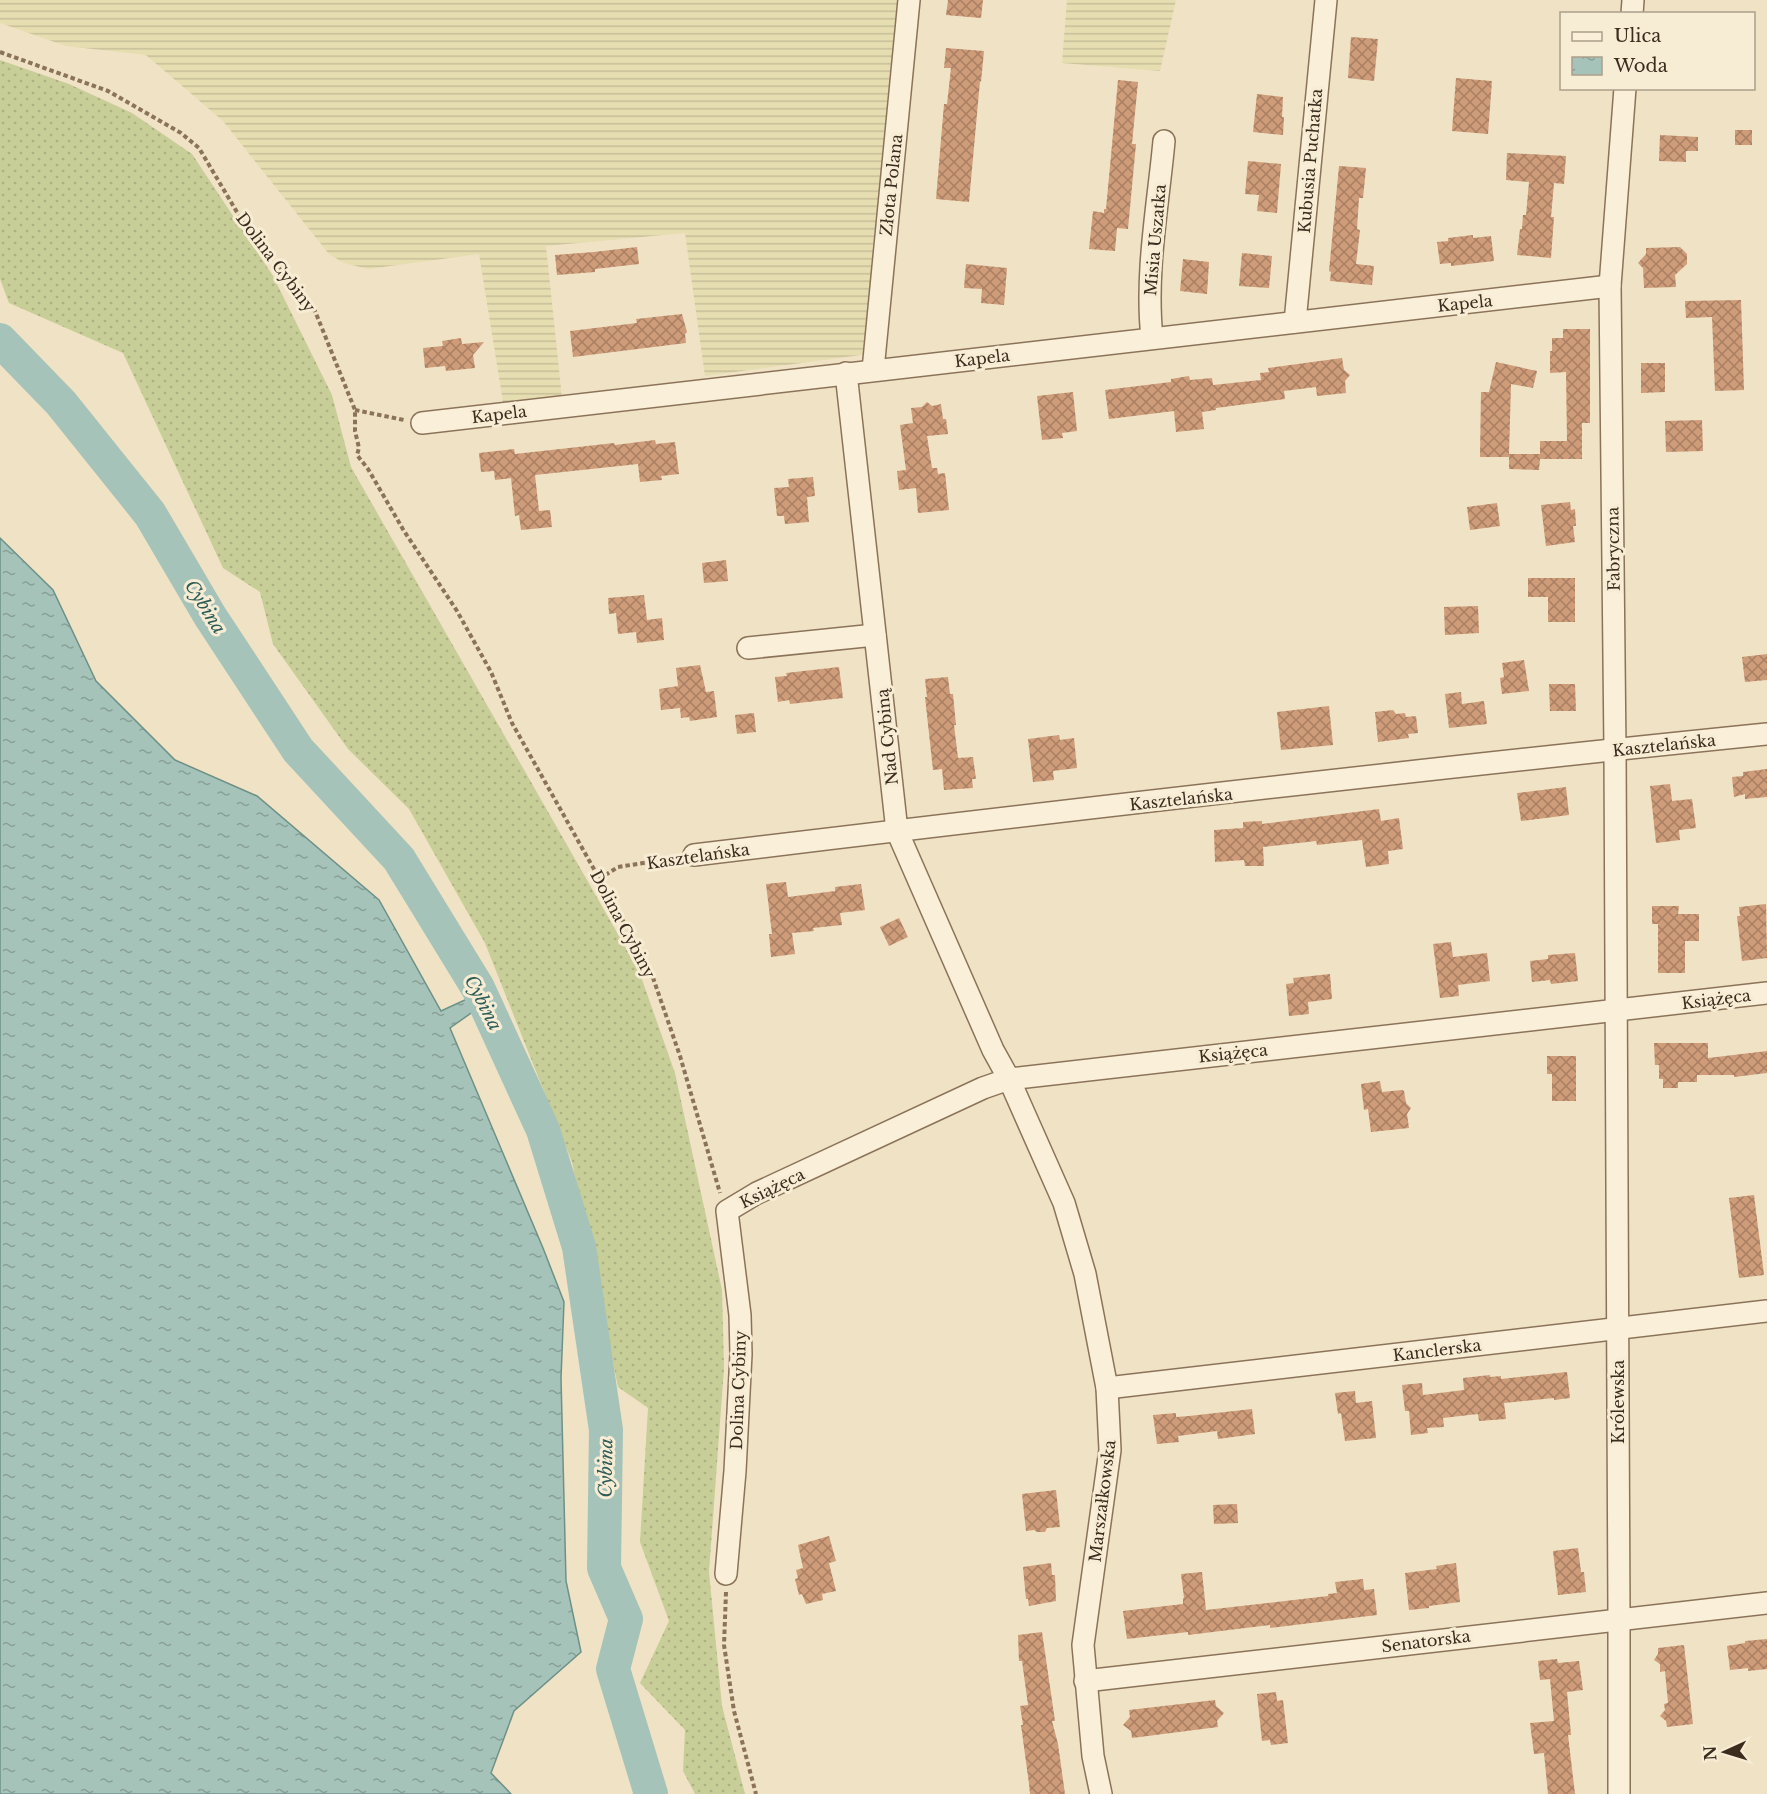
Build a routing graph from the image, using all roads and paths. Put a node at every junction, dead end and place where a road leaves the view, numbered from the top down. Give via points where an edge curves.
1 (909, 0) edge
2 (1326, 0) edge
3 (0, 52) edge
4 (1625, 90) edge
5 (1164, 141) dead end
6 (1610, 286) junction
7 (1295, 322) junction
8 (1152, 338) junction
9 (873, 370) junction
10 (846, 374) junction
11 (355, 410) junction
12 (422, 423) joint
13 (875, 635) junction
14 (748, 648) dead end
15 (1767, 734) edge
16 (1615, 750) junction
17 (897, 831) junction
18 (694, 855) joint
19 (599, 879) junction
20 (1767, 993) edge
21 (1615, 1010) junction
22 (1009, 1079) junction
23 (727, 1211) junction
24 (1767, 1311) edge
25 (1617, 1329) junction
26 (1107, 1388) junction
27 (726, 1574) joint
28 (1767, 1603) edge
29 (1619, 1619) junction
30 (1085, 1681) junction
31 (756, 1794) edge
32 (1101, 1794) edge
33 (1618, 1794) edge

1 - 9 street, Złota Polana
2 - 7 street, Kubusia Puchatka
3 - 11 path, Dolina Cybiny via 108,92 181,133 199,148 247,229 315,311
4 - 6 street, Fabryczna
5 - 8 street, Misia Uszatka via 1151,267
6 - 7 street, Kapela
6 - 16 street, Fabryczna
7 - 8 street, Kapela
8 - 9 street, Kapela
9 - 10 street, Kapela
10 - 12 street, Kapela
10 - 13 street, Nad Cybiną
11 - 12 path
11 - 19 path, Dolina Cybiny via 357,455 457,611 491,672 512,723
13 - 14 street
13 - 17 street, Nad Cybiną
15 - 16 street, Kasztelańska
16 - 17 street, Kasztelańska
16 - 21 street, Fabryczna
17 - 18 street, Kasztelańska
17 - 22 street, Nad Cybiną
18 - 19 path, Kasztelańska via 618,867
19 - 23 path, Dolina Cybiny via 650,969
20 - 21 street, Książęca
21 - 22 street, Książęca
21 - 25 street, Królewska
22 - 23 street, Książęca via 758,1193
22 - 26 street, Marszałkowska via 1064,1203 1085,1274
23 - 27 street, Dolina Cybiny via 741,1354
24 - 25 street, Kanclerska
25 - 26 street, Kanclerska
25 - 29 street, Królewska
26 - 30 street, Marszałkowska via 1110,1450 1083,1645
27 - 31 path via 724,1645 734,1711
28 - 29 street, Senatorska
29 - 30 street, Senatorska
29 - 33 street, Królewska
30 - 32 street, Marszałkowska

